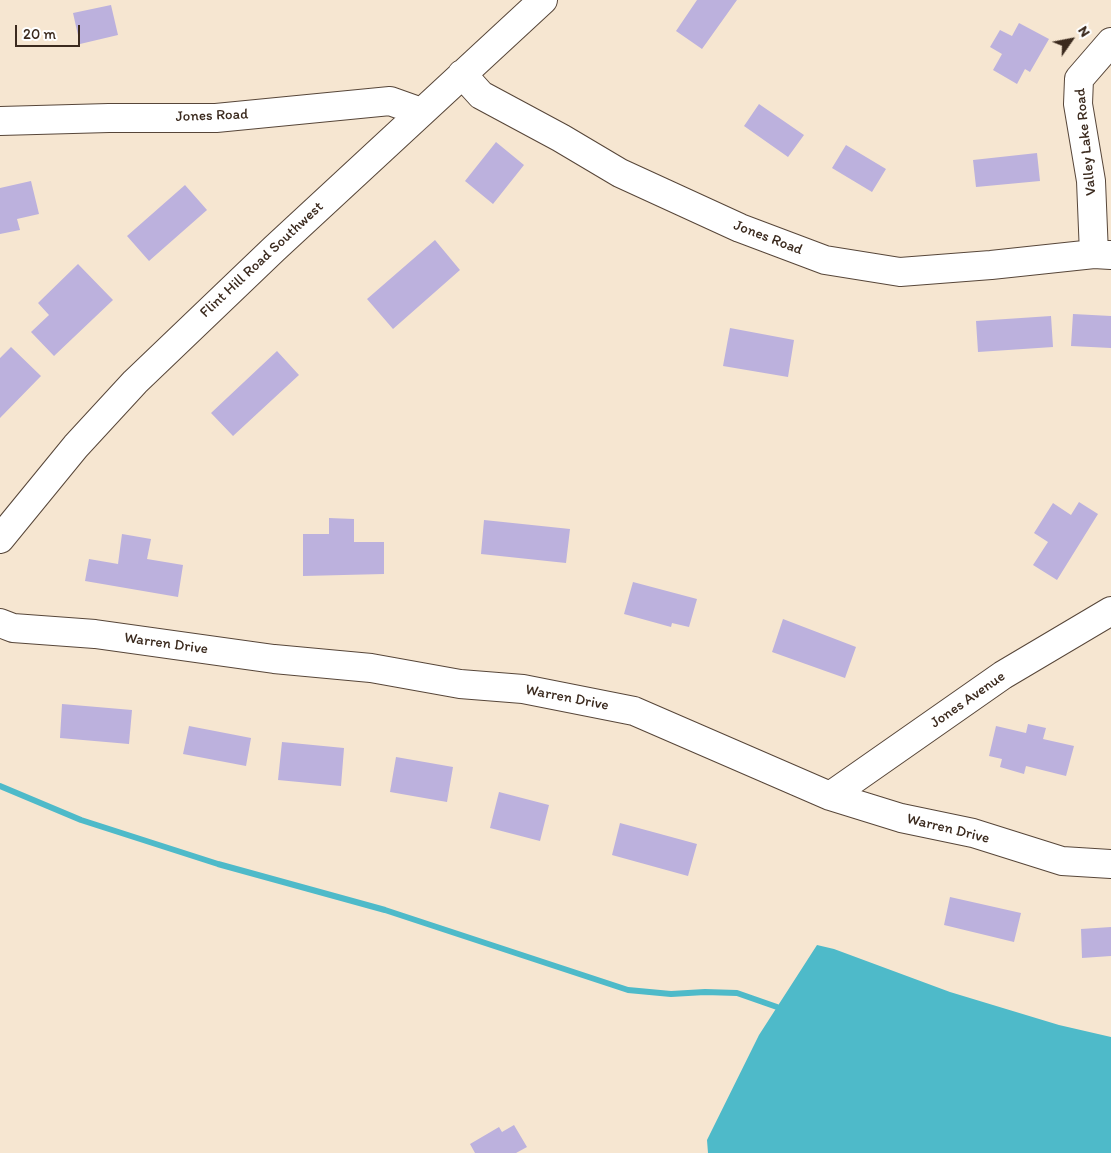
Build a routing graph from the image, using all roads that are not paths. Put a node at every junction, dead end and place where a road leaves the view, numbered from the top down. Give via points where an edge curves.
1 (543, 0) edge
2 (1111, 42) edge
3 (462, 74) junction
4 (421, 112) junction
5 (0, 121) edge
6 (1103, 255) edge
7 (0, 539) edge
8 (1111, 611) edge
9 (0, 623) edge
10 (830, 796) junction
11 (1111, 864) edge

1 - 3 street, Flint Hill Road Southwest
2 - 6 street, Valley Lake Road via 1079,79 1078,104
3 - 4 street, Flint Hill Road Southwest
3 - 6 street, Jones Road via 481,95 620,173 740,228 825,260 900,272
4 - 5 street, Jones Road via 390,101 216,118
4 - 7 street, Flint Hill Road Southwest via 135,382 76,446
8 - 10 street, Jones Avenue via 1003,675
9 - 10 street, Warren Drive via 13,628 95,634 264,658 371,668 460,684 523,690 634,711
10 - 11 street, Warren Drive via 901,818 973,833 1062,861

